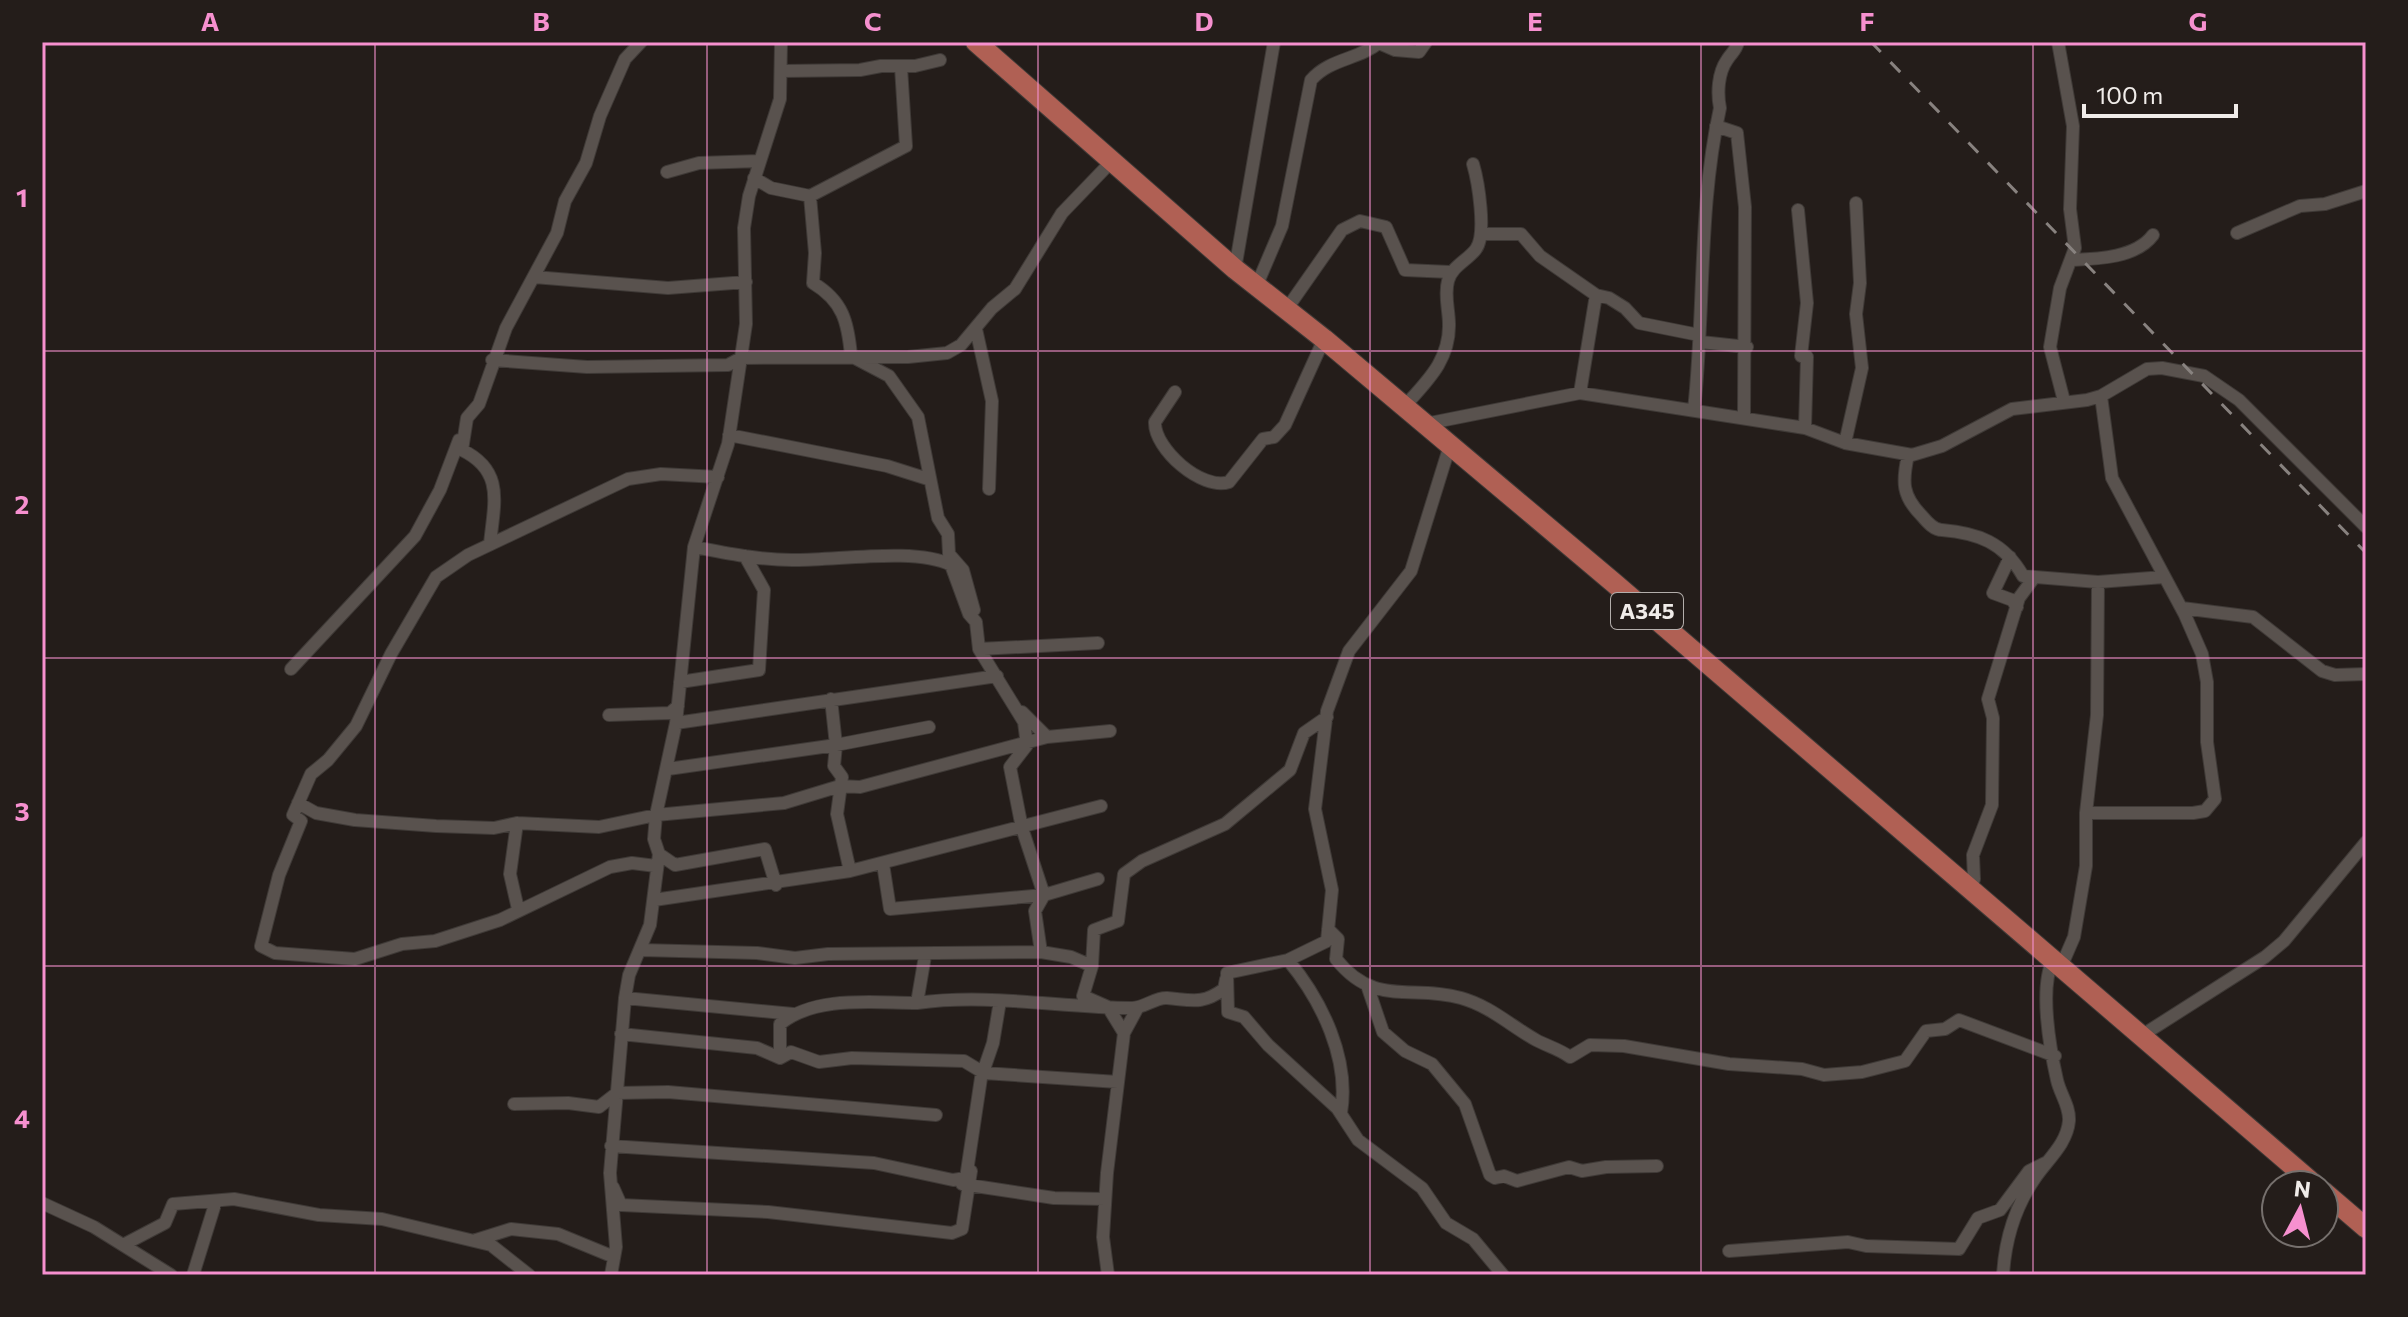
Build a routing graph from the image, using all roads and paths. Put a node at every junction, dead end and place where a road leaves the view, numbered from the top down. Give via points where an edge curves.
1 (641, 42) edge
2 (781, 42) edge
3 (976, 42) edge
4 (1274, 42) edge
5 (1426, 42) edge
6 (1738, 42) edge
7 (2058, 42) edge
8 (1380, 43) edge
9 (940, 60) dead end
10 (901, 67) junction
11 (782, 71) junction
12 (1716, 126) junction
13 (1113, 160) junction
14 (759, 161) junction
15 (1473, 164) dead end
16 (667, 172) dead end
17 (754, 178) junction
18 (2366, 191) edge
19 (810, 196) junction
20 (1856, 203) dead end
21 (1798, 210) dead end
22 (2237, 233) dead end
23 (1481, 234) junction
24 (2153, 235) dead end
25 (2071, 260) junction
26 (1235, 269) junction
27 (1450, 272) junction
28 (534, 277) junction
29 (746, 282) junction
30 (1256, 287) junction
31 (1596, 295) junction
32 (1286, 310) junction
33 (976, 329) junction
34 (1324, 339) junction
35 (1700, 339) junction
36 (1747, 347) junction
37 (851, 356) junction
38 (741, 358) junction
39 (492, 360) junction
40 (1175, 392) dead end
41 (1580, 393) junction
42 (2101, 396) junction
43 (2064, 401) junction
44 (1403, 408) junction
45 (1694, 410) junction
46 (467, 418) junction
47 (1744, 418) junction
48 (1425, 424) junction
49 (1805, 428) junction
50 (729, 435) junction
51 (1845, 443) junction
52 (1450, 445) junction
53 (1908, 455) junction
54 (718, 477) junction
55 (928, 479) junction
56 (989, 489) dead end
57 (2366, 527) edge
58 (490, 544) junction
59 (694, 547) junction
60 (949, 554) junction
61 (745, 556) junction
62 (849, 557) junction
63 (2010, 557) junction
64 (2164, 577) junction
65 (2033, 579) junction
66 (2098, 582) junction
67 (2017, 607) junction
68 (2182, 608) junction
69 (976, 622) junction
70 (1098, 643) dead end
71 (979, 649) junction
72 (291, 669) dead end
73 (2366, 674) edge
74 (997, 676) junction
75 (680, 682) junction
76 (831, 699) junction
77 (1009, 701) junction
78 (678, 706) junction
79 (609, 715) dead end
80 (1327, 717) junction
81 (676, 723) junction
82 (929, 727) dead end
83 (1110, 731) dead end
84 (1047, 737) junction
85 (836, 745) junction
86 (1027, 745) junction
87 (668, 769) junction
88 (840, 786) junction
89 (298, 803) junction
90 (1101, 806) dead end
91 (2086, 813) junction
92 (656, 815) junction
93 (517, 823) junction
94 (1022, 828) junction
95 (2366, 842) edge
96 (658, 860) junction
97 (883, 864) junction
98 (850, 871) junction
99 (1098, 879) dead end
100 (776, 885) junction
101 (1970, 891) junction
102 (1044, 895) junction
103 (654, 900) junction
104 (518, 909) junction
105 (1328, 929) junction
106 (641, 950) junction
107 (1041, 952) junction
108 (925, 956) junction
109 (1288, 960) junction
110 (2057, 963) junction
111 (1092, 966) junction
112 (1227, 973) junction
113 (1367, 985) junction
114 (625, 998) junction
115 (1000, 1001) junction
116 (917, 1003) junction
117 (1108, 1007) junction
118 (1137, 1009) junction
119 (793, 1014) junction
120 (2050, 1027) junction
121 (1124, 1033) junction
122 (621, 1034) junction
123 (2141, 1036) junction
124 (2029, 1049) junction
125 (2055, 1056) junction
126 (780, 1058) junction
127 (984, 1073) junction
128 (1118, 1082) junction
129 (617, 1093) junction
130 (514, 1104) dead end
131 (1341, 1113) junction
132 (936, 1115) dead end
133 (976, 1128) junction
134 (611, 1146) junction
135 (2047, 1162) junction
136 (1657, 1166) dead end
137 (2296, 1169) edge
138 (935, 1180) dead end
139 (610, 1181) junction
140 (970, 1185) junction
141 (1105, 1199) junction
142 (216, 1201) junction
143 (42, 1203) edge
144 (2340, 1206) edge
145 (2366, 1228) edge
146 (476, 1240) junction
147 (123, 1245) junction
148 (1729, 1251) dead end
149 (614, 1257) junction
150 (171, 1275) edge
151 (193, 1275) edge
152 (529, 1275) edge
153 (611, 1275) edge
154 (1108, 1275) edge
155 (1503, 1275) edge
156 (2003, 1275) edge

1 - 28 street via 625,59 586,163 565,201 557,233
2 - 11 street
3 - 13 highway, A345
4 - 26 street
5 - 8 street via 1419,52
6 - 12 street via 1722,71
7 - 25 street via 2073,126
8 - 30 street via 1323,67 1311,80 1282,226
9 - 10 street
10 - 11 street
10 - 19 street via 906,146
11 - 14 street via 774,121
12 - 35 street via 1700,267
12 - 36 street via 1737,133 1743,168
13 - 26 highway, A345
13 - 33 street via 1062,213 1015,289
14 - 16 street via 699,163
14 - 17 street
15 - 23 street
17 - 19 street via 771,188
17 - 29 street via 744,228
18 - 22 street via 2300,206
19 - 37 street via 813,283 835,296
20 - 51 street via 1856,314 1862,368
21 - 49 street via 1806,273 1801,356 1807,357
23 - 27 street via 1478,247
23 - 31 street via 1521,234 1540,256
24 - 25 street via 2118,255
25 - 43 street via 2060,288 2050,347
26 - 30 highway, A345
27 - 32 street via 1405,270 1386,227 1360,221 1342,230
27 - 44 street via 1443,360
28 - 29 street via 668,288
28 - 39 street
29 - 38 street
30 - 32 highway, A345
31 - 35 street via 1609,298 1639,323
31 - 41 street
32 - 34 highway, A345
33 - 37 street via 961,345 935,355
33 - 56 street via 992,401
34 - 40 street via 1285,425 1274,437 1263,439 1234,478 1221,484 1194,475 1157,438 1155,422
34 - 44 highway, A345
35 - 36 street
35 - 45 street
36 - 47 street
37 - 38 street
37 - 55 street via 889,376 918,417
38 - 39 street via 728,365 587,367
38 - 50 street
39 - 46 street via 479,404
41 - 45 street
41 - 48 street
42 - 43 street
42 - 57 street via 2147,369 2204,376 2239,400
42 - 64 street via 2112,478
43 - 53 street via 2012,409 1942,446
44 - 48 highway, A345
45 - 47 street
46 - 58 street via 462,450 489,470 495,495
46 - 72 street via 440,490 415,536
47 - 49 street
48 - 52 highway, A345
49 - 51 street
50 - 54 street
50 - 55 street
51 - 53 street
52 - 80 street via 1411,571 1349,651
52 - 101 highway, A345
53 - 63 street via 1903,477 1908,503 1932,526 1978,535
54 - 58 street via 661,474 628,479
54 - 59 street
55 - 60 street via 948,534
58 - 89 street via 436,577 361,719 311,774
59 - 61 street
59 - 75 street
60 - 62 street
60 - 69 street via 963,570
61 - 62 street
61 - 75 street via 764,590 759,670
62 - 69 street via 912,557 951,565
63 - 65 street via 2023,576
63 - 67 street via 1993,593
64 - 66 street
64 - 68 street
65 - 66 street
65 - 67 street
66 - 91 street via 2097,715
67 - 101 street via 1988,699 1993,718 1992,805 1973,855
68 - 73 street via 2253,617 2322,671
68 - 91 street via 2202,654 2207,682 2207,742 2215,799 2205,811 2193,813
69 - 71 street
70 - 71 street
71 - 74 street
74 - 76 street
74 - 77 street
75 - 78 street
76 - 81 street
76 - 85 street
77 - 84 street
77 - 86 street via 1024,722
78 - 79 street via 670,713
78 - 81 street
80 - 105 street via 1315,809 1332,890
80 - 111 street via 1304,733 1290,770 1225,824 1124,874 1118,921 1094,930
81 - 87 street
82 - 85 street
83 - 84 street
84 - 86 street
85 - 87 street
85 - 88 street via 834,766 842,777
86 - 88 street via 860,787
86 - 94 street via 1010,767
87 - 92 street
88 - 92 street via 784,803
88 - 98 street via 837,814
89 - 93 street via 316,813 355,820 494,828
89 - 104 street via 293,815 301,821 260,940 265,949 355,959 402,944 435,941
90 - 94 street
91 - 110 street via 2086,866 2074,937
92 - 93 street via 599,827
92 - 96 street
93 - 104 street via 510,874
94 - 97 street
94 - 102 street
95 - 123 street via 2284,941
96 - 100 street via 675,865 765,849
96 - 103 street
96 - 104 street via 610,867
97 - 98 street
97 - 102 street via 890,909
98 - 100 street
99 - 102 street
100 - 103 street
101 - 110 highway, A345
102 - 107 street via 1035,911
103 - 106 street
105 - 109 street via 1327,941
105 - 113 street via 1338,939 1336,959
106 - 108 street via 795,958
106 - 114 street
107 - 108 street
107 - 111 street
108 - 116 street
109 - 112 street
109 - 131 street via 1322,1010 1343,1080
110 - 120 street via 2047,984
110 - 123 highway, A345
111 - 117 street via 1083,996
112 - 118 street via 1224,989 1207,1002 1163,997
112 - 131 street via 1228,1012 1244,1017
113 - 124 street via 1389,993 1458,997 1486,1007 1570,1057 1601,1045 1824,1075 1862,1072 1905,1061 1926,1031 1945,1029 1959,1020
113 - 136 street via 1383,1032 1432,1064 1465,1104 1490,1175 1517,1181 1569,1167 1582,1171
114 - 119 street
114 - 122 street
115 - 116 street
115 - 117 street
115 - 127 street
116 - 119 street via 837,1003
117 - 118 street
117 - 121 street
118 - 121 street
119 - 126 street via 780,1024
120 - 124 street
120 - 125 street
121 - 128 street
122 - 126 street via 757,1048
122 - 129 street
123 - 137 highway, A345
124 - 125 street
125 - 135 street via 2069,1124
126 - 127 street via 791,1052 819,1062 964,1061
127 - 128 street
127 - 133 street
128 - 141 street
129 - 130 street via 599,1107
129 - 132 street via 668,1092
129 - 134 street
131 - 155 street via 1358,1140 1422,1188 1446,1223 1473,1239
133 - 134 street via 966,1178 953,1180 874,1163
133 - 140 street
134 - 139 street
135 - 148 street via 2029,1171 2000,1210 1978,1218 1959,1249 1848,1242
135 - 156 street via 2013,1219
138 - 140 street
139 - 140 street via 621,1205 768,1212 935,1233 962,1229
139 - 149 street
140 - 141 street via 1054,1198
141 - 154 street
142 - 146 street via 382,1219
142 - 147 street via 173,1204 165,1223
142 - 151 street
143 - 147 street
144 - 145 highway
146 - 149 street via 511,1229 558,1234
146 - 152 street via 491,1245
147 - 150 street
149 - 153 street

